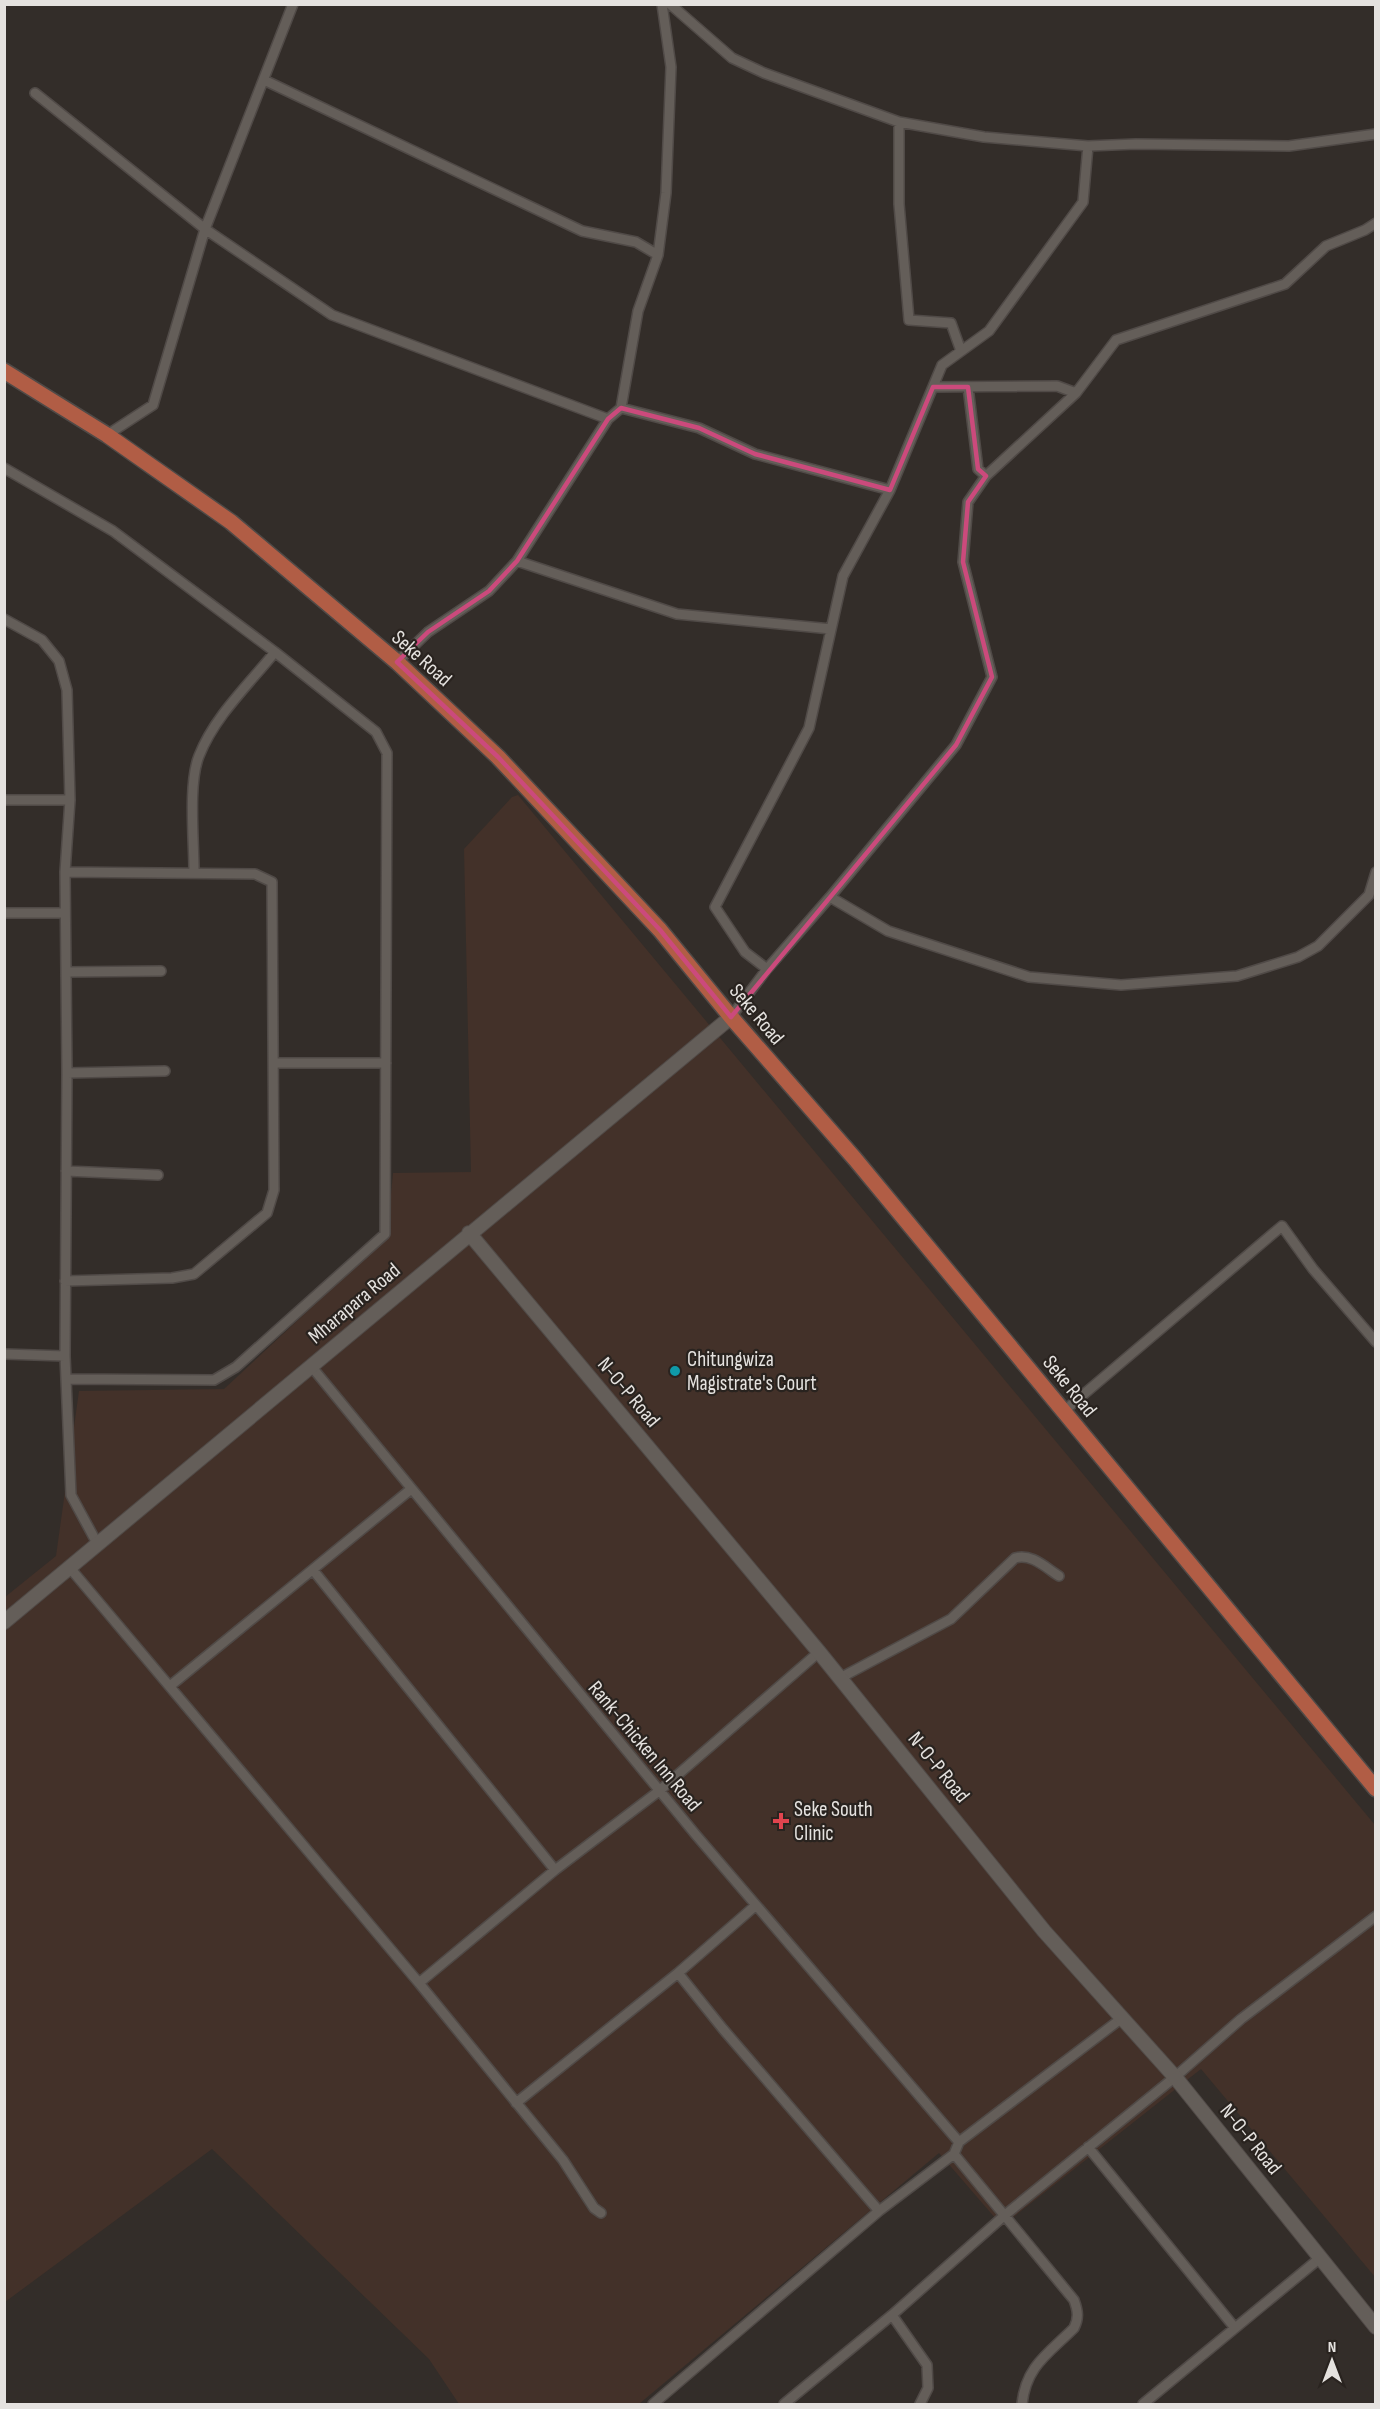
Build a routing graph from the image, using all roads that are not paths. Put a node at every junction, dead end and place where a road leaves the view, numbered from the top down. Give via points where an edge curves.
1 (293, 4) edge
2 (662, 4) edge
3 (670, 4) edge
4 (264, 80) junction
5 (35, 93) dead end
6 (899, 122) junction
7 (1376, 134) edge
8 (1088, 146) junction
9 (1376, 223) edge
10 (205, 229) junction
11 (658, 255) junction
12 (961, 351) junction
13 (4, 371) edge
14 (933, 387) junction
15 (968, 387) junction
16 (1076, 393) junction
17 (621, 408) junction
18 (608, 419) junction
19 (107, 435) junction
20 (4, 468) edge
21 (986, 476) junction
22 (890, 490) junction
23 (517, 561) junction
24 (4, 619) edge
25 (831, 629) junction
26 (275, 652) junction
27 (397, 662) junction
28 (4, 800) edge
29 (70, 800) junction
30 (65, 872) junction
31 (194, 872) junction
32 (1376, 872) edge
33 (830, 897) junction
34 (4, 913) edge
35 (65, 913) junction
36 (767, 969) junction
37 (161, 971) dead end
38 (66, 972) junction
39 (731, 1017) junction
40 (274, 1063) junction
41 (386, 1064) junction
42 (165, 1071) dead end
43 (67, 1073) junction
44 (66, 1171) junction
45 (158, 1175) dead end
46 (469, 1233) junction
47 (65, 1281) junction
48 (1376, 1342) edge
49 (4, 1354) edge
50 (65, 1356) junction
51 (311, 1366) junction
52 (67, 1379) junction
53 (1064, 1411) junction
54 (410, 1490) junction
55 (98, 1545) junction
56 (70, 1568) junction
57 (313, 1570) junction
58 (1059, 1576) dead end
59 (4, 1622) edge
60 (819, 1652) junction
61 (840, 1678) junction
62 (171, 1686) junction
63 (1376, 1789) edge
64 (659, 1791) junction
65 (555, 1870) junction
66 (755, 1906) junction
67 (1376, 1916) edge
68 (678, 1973) junction
69 (419, 1983) junction
70 (1122, 2018) junction
71 (1175, 2077) junction
72 (516, 2103) junction
73 (959, 2142) junction
74 (1088, 2147) junction
75 (954, 2154) junction
76 (879, 2211) junction
77 (601, 2213) dead end
78 (1005, 2215) junction
79 (1320, 2258) junction
80 (892, 2315) junction
81 (1376, 2326) edge
82 (1235, 2328) junction
83 (653, 2404) edge
84 (784, 2404) edge
85 (920, 2404) edge
86 (1023, 2404) edge
87 (1143, 2404) edge

1 - 4 street
2 - 11 street via 671,67 666,193
3 - 6 street via 732,58
4 - 10 street
4 - 11 street via 582,231 636,243
5 - 10 street
6 - 8 street via 984,137
6 - 12 street via 899,204 909,320 951,323
7 - 8 street via 1289,146
8 - 12 street via 1083,202 989,331
9 - 16 street via 1326,246 1285,284 1116,340
10 - 18 street via 332,315
10 - 19 street via 153,405
11 - 17 street via 638,310
12 - 14 street via 942,365
13 - 19 main road, Seke Road
14 - 15 street
14 - 22 street
15 - 16 street via 1057,386
15 - 21 street via 978,469
16 - 21 street
17 - 18 street
17 - 22 street via 699,428 755,454
18 - 23 street
19 - 27 main road, Seke Road via 231,522
20 - 26 street via 113,531
21 - 33 street via 968,502 963,562 992,677 956,745
22 - 25 street via 843,576
23 - 25 street via 677,614
23 - 27 street via 489,591 428,632
24 - 29 street via 42,640 59,661 67,690
25 - 36 street via 809,728 715,907 745,952
26 - 31 street via 217,724 198,757
26 - 41 street via 376,732 387,753
27 - 39 main road, Seke Road via 498,757 578,842 660,930
28 - 29 street
29 - 30 street
30 - 31 street
30 - 35 street
31 - 40 street via 255,874 272,882
32 - 33 street via 1369,895 1318,946 1298,957 1237,976 1121,985 1029,977 888,931
33 - 36 street
34 - 35 street
35 - 38 street
36 - 39 street
37 - 38 street
38 - 43 street
39 - 46 street, Mharapara Road
39 - 53 main road, Seke Road via 855,1159
40 - 41 street
40 - 47 street via 274,1190 267,1213 194,1274
41 - 52 street via 385,1234 236,1367 214,1380
42 - 43 street
43 - 44 street
44 - 45 street
44 - 47 street
46 - 51 street, Mharapara Road
46 - 60 street, N-O-P Road
47 - 50 street
48 - 53 street via 1282,1226
49 - 50 street
50 - 52 street
51 - 54 street, Rank-Chicken Inn Road
51 - 55 street, Mharapara Road
52 - 55 street via 70,1495
53 - 63 main road, Seke Road
54 - 57 street
54 - 64 street, Rank-Chicken Inn Road
55 - 56 street, Mharapara Road
56 - 59 street, Mharapara Road
56 - 62 street
57 - 62 street
57 - 65 street
58 - 61 street via 1034,1560 1015,1558 951,1619
60 - 61 street, N-O-P Road
60 - 64 street
61 - 70 street, N-O-P Road via 1044,1931
62 - 69 street
64 - 65 street
64 - 66 street, Rank-Chicken Inn Road
65 - 69 street
66 - 68 street
66 - 73 street, Rank-Chicken Inn Road
67 - 71 street via 1241,2019
68 - 72 street
68 - 76 street
69 - 72 street
70 - 71 street, N-O-P Road
70 - 73 street
71 - 74 street
71 - 79 street, N-O-P Road
72 - 77 street
73 - 75 street
74 - 78 street
74 - 82 street
75 - 76 street
75 - 78 street
76 - 83 street
78 - 80 street
78 - 86 street via 1074,2300 1078,2320 1030,2373
79 - 81 street, N-O-P Road
79 - 82 street
80 - 84 street
80 - 85 street via 927,2365 928,2388
82 - 87 street

